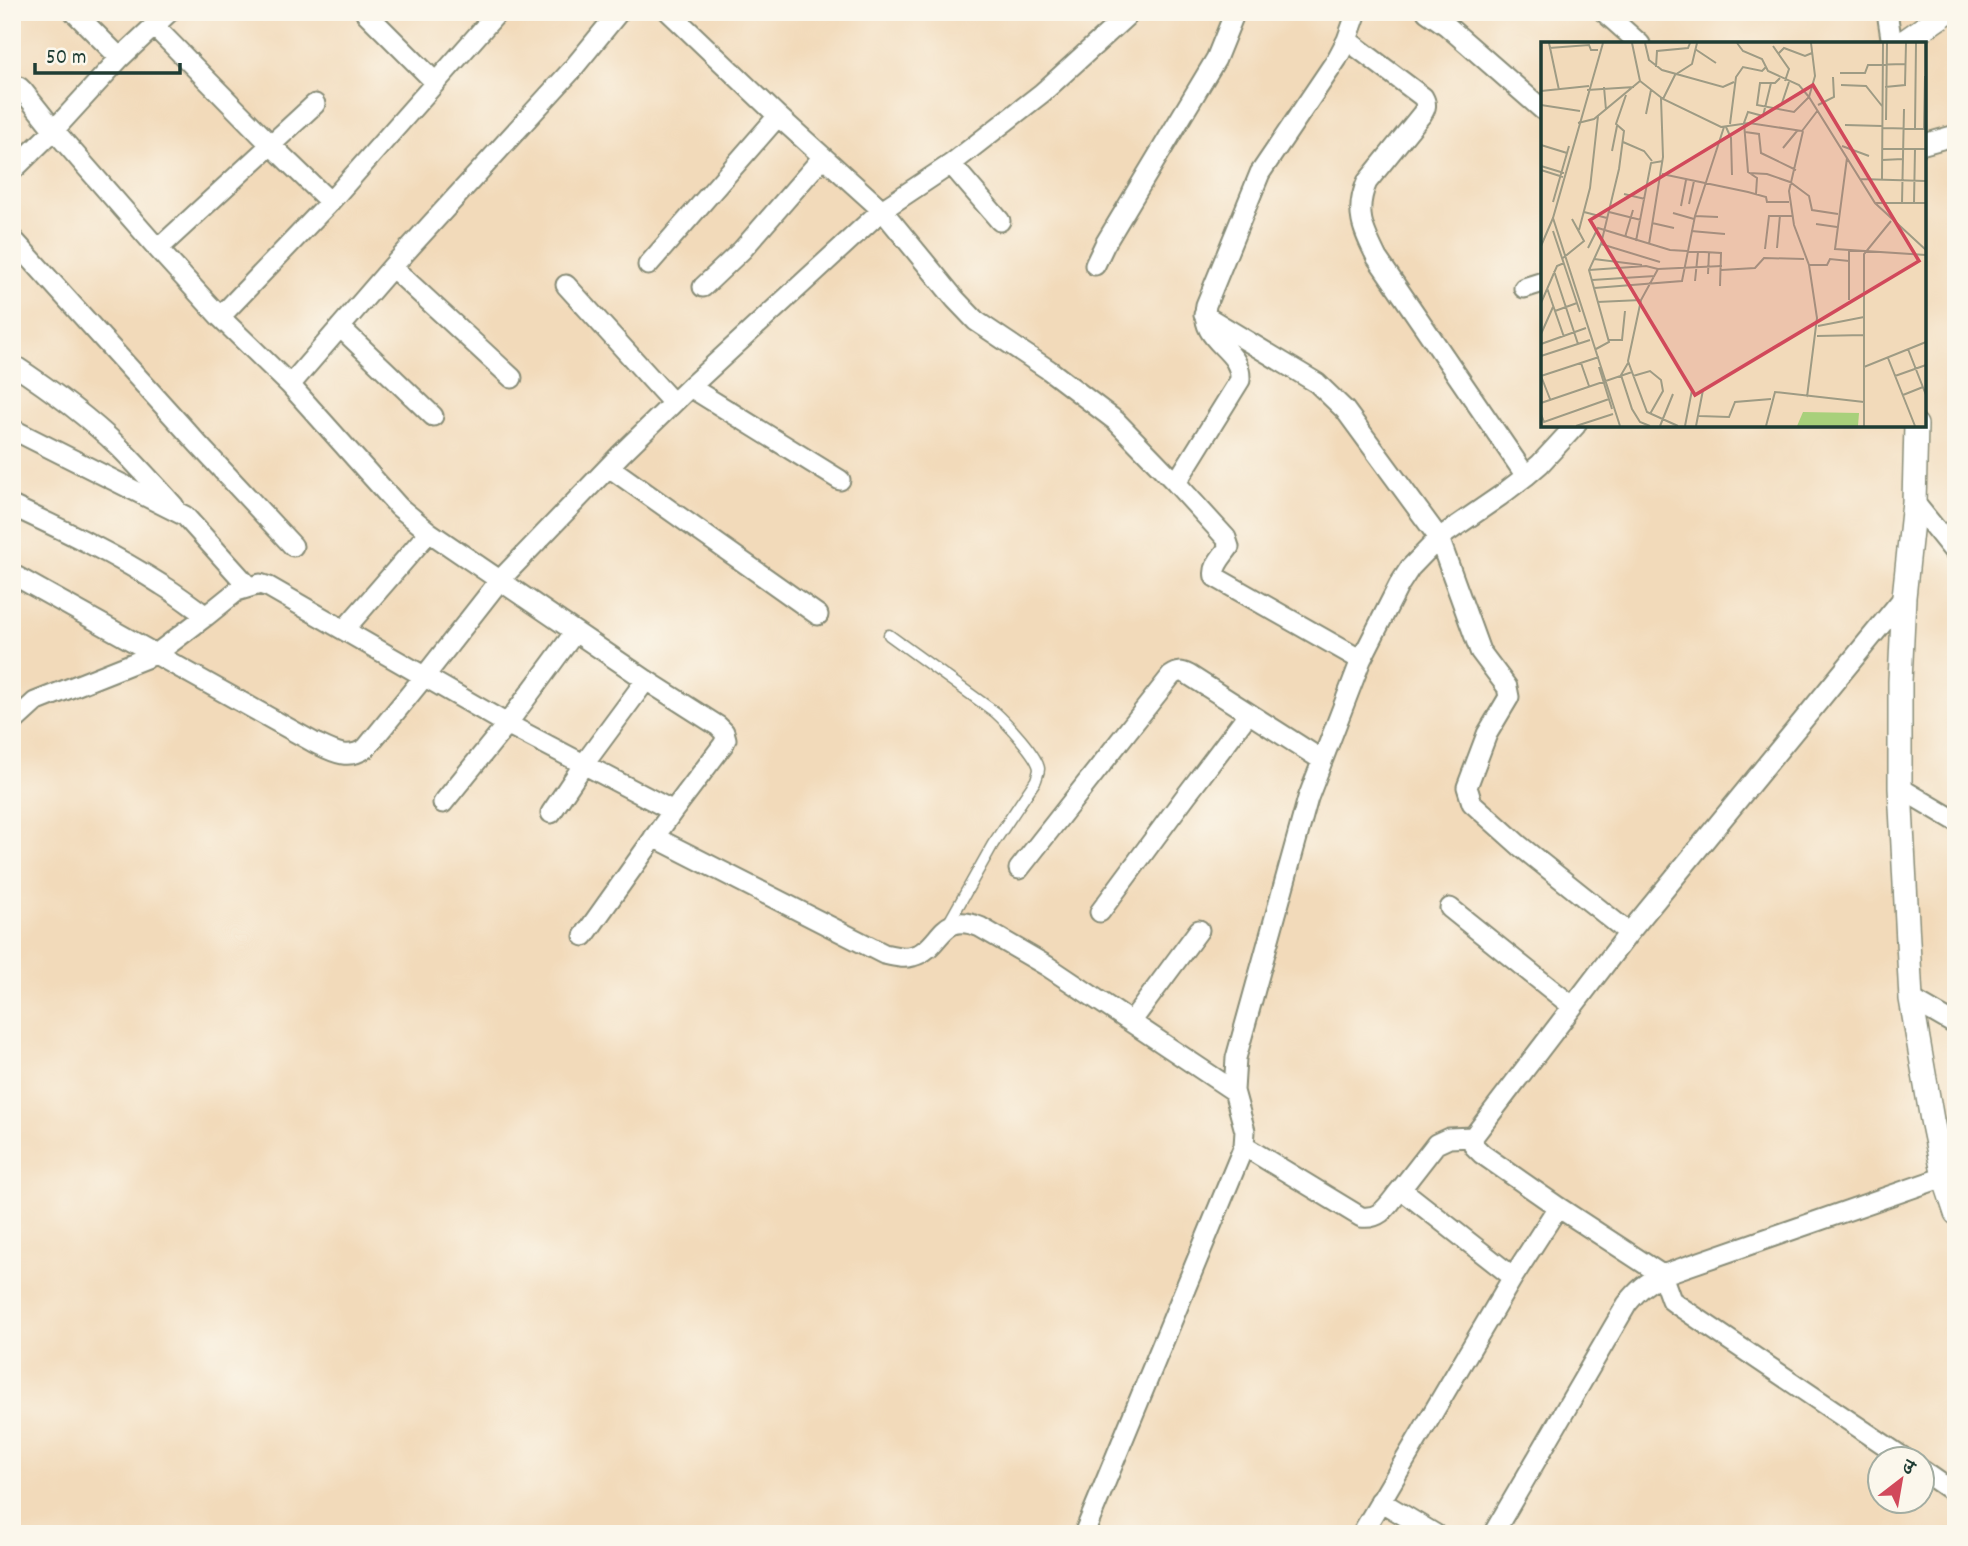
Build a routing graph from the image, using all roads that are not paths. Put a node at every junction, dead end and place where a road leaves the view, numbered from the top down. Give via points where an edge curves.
1 (74, 12) edge
2 (169, 12) edge
3 (365, 12) edge
4 (498, 12) edge
5 (619, 12) edge
6 (669, 12) edge
7 (1131, 12) edge
8 (1236, 12) edge
9 (1357, 12) edge
10 (1427, 12) edge
11 (1604, 12) edge
12 (1887, 12) edge
13 (1947, 12) edge
14 (154, 26) junction
15 (1347, 40) junction
16 (1638, 42) edge
17 (1892, 42) edge
18 (1903, 42) edge
19 (120, 58) junction
20 (435, 82) junction
21 (12, 87) edge
22 (315, 104) dead end
23 (1541, 108) edge
24 (778, 116) junction
25 (54, 130) junction
26 (1956, 135) edge
27 (1926, 143) edge
28 (270, 144) junction
29 (823, 157) junction
30 (951, 163) junction
31 (12, 171) edge
32 (330, 202) junction
33 (883, 210) junction
34 (1000, 221) dead end
35 (12, 238) edge
36 (158, 249) junction
37 (648, 265) dead end
38 (1094, 265) dead end
39 (392, 267) junction
40 (566, 285) dead end
41 (703, 287) dead end
42 (1204, 316) junction
43 (220, 317) junction
44 (340, 327) junction
45 (12, 364) edge
46 (512, 378) dead end
47 (290, 385) junction
48 (690, 387) junction
49 (673, 403) junction
50 (433, 416) dead end
51 (1574, 427) edge
52 (1916, 427) edge
53 (12, 429) edge
54 (609, 467) junction
55 (1526, 476) junction
56 (840, 480) dead end
57 (1176, 482) junction
58 (1914, 502) junction
59 (12, 506) edge
60 (185, 516) junction
61 (429, 532) junction
62 (1439, 538) junction
63 (293, 546) dead end
64 (1956, 554) edge
65 (12, 574) edge
66 (499, 580) junction
67 (248, 586) junction
68 (1905, 597) junction
69 (818, 615) dead end
70 (206, 617) junction
71 (344, 630) junction
72 (575, 632) junction
73 (889, 635) dead end
74 (156, 654) junction
75 (1361, 660) junction
76 (424, 677) junction
77 (646, 680) junction
78 (1248, 713) junction
79 (14, 718) edge
80 (508, 724) junction
81 (1322, 760) junction
82 (584, 764) junction
83 (1900, 788) junction
84 (443, 803) dead end
85 (673, 811) junction
86 (551, 813) dead end
87 (1956, 821) edge
88 (654, 837) junction
89 (1019, 869) dead end
90 (1450, 908) dead end
91 (1100, 912) dead end
92 (945, 929) junction
93 (1199, 930) dead end
94 (1629, 933) junction
95 (584, 936) dead end
96 (1911, 999) junction
97 (1572, 1006) junction
98 (1131, 1022) junction
99 (1956, 1025) edge
100 (1234, 1091) junction
101 (1473, 1137) junction
102 (1244, 1146) junction
103 (1944, 1177) junction
104 (1401, 1189) junction
105 (1558, 1207) junction
106 (1956, 1213) edge
107 (1662, 1275) junction
108 (1513, 1277) junction
109 (1883, 1444) edge
110 (1937, 1481) edge
111 (1956, 1494) edge
112 (1380, 1501) junction
113 (1365, 1528) dead end
114 (1084, 1534) edge
115 (1435, 1534) edge
116 (1493, 1534) edge

1 - 19 street
2 - 14 street
3 - 20 street
4 - 20 street
5 - 39 street
6 - 24 street
7 - 30 street via 1042,93
8 - 38 street via 1216,59
9 - 15 street
10 - 23 street
11 - 16 street
12 - 17 street
13 - 18 street
14 - 19 street
14 - 28 street
15 - 42 street via 1260,173
15 - 55 street via 1426,101 1422,114 1361,194 1364,232 1377,258
19 - 25 street
20 - 32 street
21 - 25 street via 19,87
22 - 28 street
24 - 29 street
24 - 37 street
25 - 31 street
25 - 36 street
26 - 27 street
28 - 32 street
28 - 36 street
29 - 33 street
29 - 41 street via 742,250
30 - 33 street
30 - 34 street
32 - 43 street
33 - 48 street
33 - 57 street via 976,321 1116,421
35 - 63 street
36 - 43 street
39 - 44 street
39 - 46 street
40 - 49 street
42 - 57 street via 1209,331 1238,365 1240,380
42 - 62 street via 1328,393
43 - 47 street
44 - 47 street
44 - 50 street
45 - 60 street via 91,422
47 - 61 street via 399,507
48 - 49 street
48 - 56 street
49 - 54 street
51 - 55 street
52 - 58 street
53 - 60 street
54 - 66 street
54 - 69 street
55 - 62 street
57 - 75 street via 1228,542 1215,577
58 - 64 street
58 - 68 street
59 - 70 street via 128,564
60 - 67 street
61 - 66 street
61 - 71 street
62 - 75 street via 1399,585
62 - 94 street via 1480,651 1507,687 1509,697 1487,734 1467,787 1472,803
65 - 74 street
66 - 72 street
66 - 76 street
67 - 70 street
67 - 71 street via 269,587
68 - 83 street
68 - 94 street
70 - 74 street
71 - 76 street
72 - 77 street
72 - 80 street
73 - 92 lane via 1007,722 1039,771
74 - 76 street via 313,742 349,755 366,748
74 - 79 street via 35,702
75 - 81 street
76 - 80 street
77 - 82 street
77 - 85 street via 718,726 726,739
78 - 81 street
78 - 89 street via 1189,675 1177,672 1171,676
78 - 91 street
80 - 82 street
80 - 84 street
81 - 100 street via 1299,827 1236,1058
82 - 85 street
82 - 86 street
83 - 87 street
83 - 96 street
85 - 88 street
88 - 92 street via 884,954 912,957
88 - 95 street
90 - 97 street
92 - 98 street via 955,922 980,927
93 - 98 street
94 - 97 street
96 - 99 street
96 - 103 street
97 - 101 street
98 - 100 street
100 - 102 street via 1245,1130
101 - 104 street via 1436,1144
101 - 105 street via 1482,1154
102 - 104 street via 1361,1217 1380,1214
102 - 114 street
103 - 106 street
103 - 107 street
104 - 108 street
105 - 107 street
105 - 108 street
107 - 109 street via 1671,1300
107 - 116 street via 1638,1290 1628,1304
108 - 112 street
110 - 111 street
112 - 113 street
112 - 115 street

